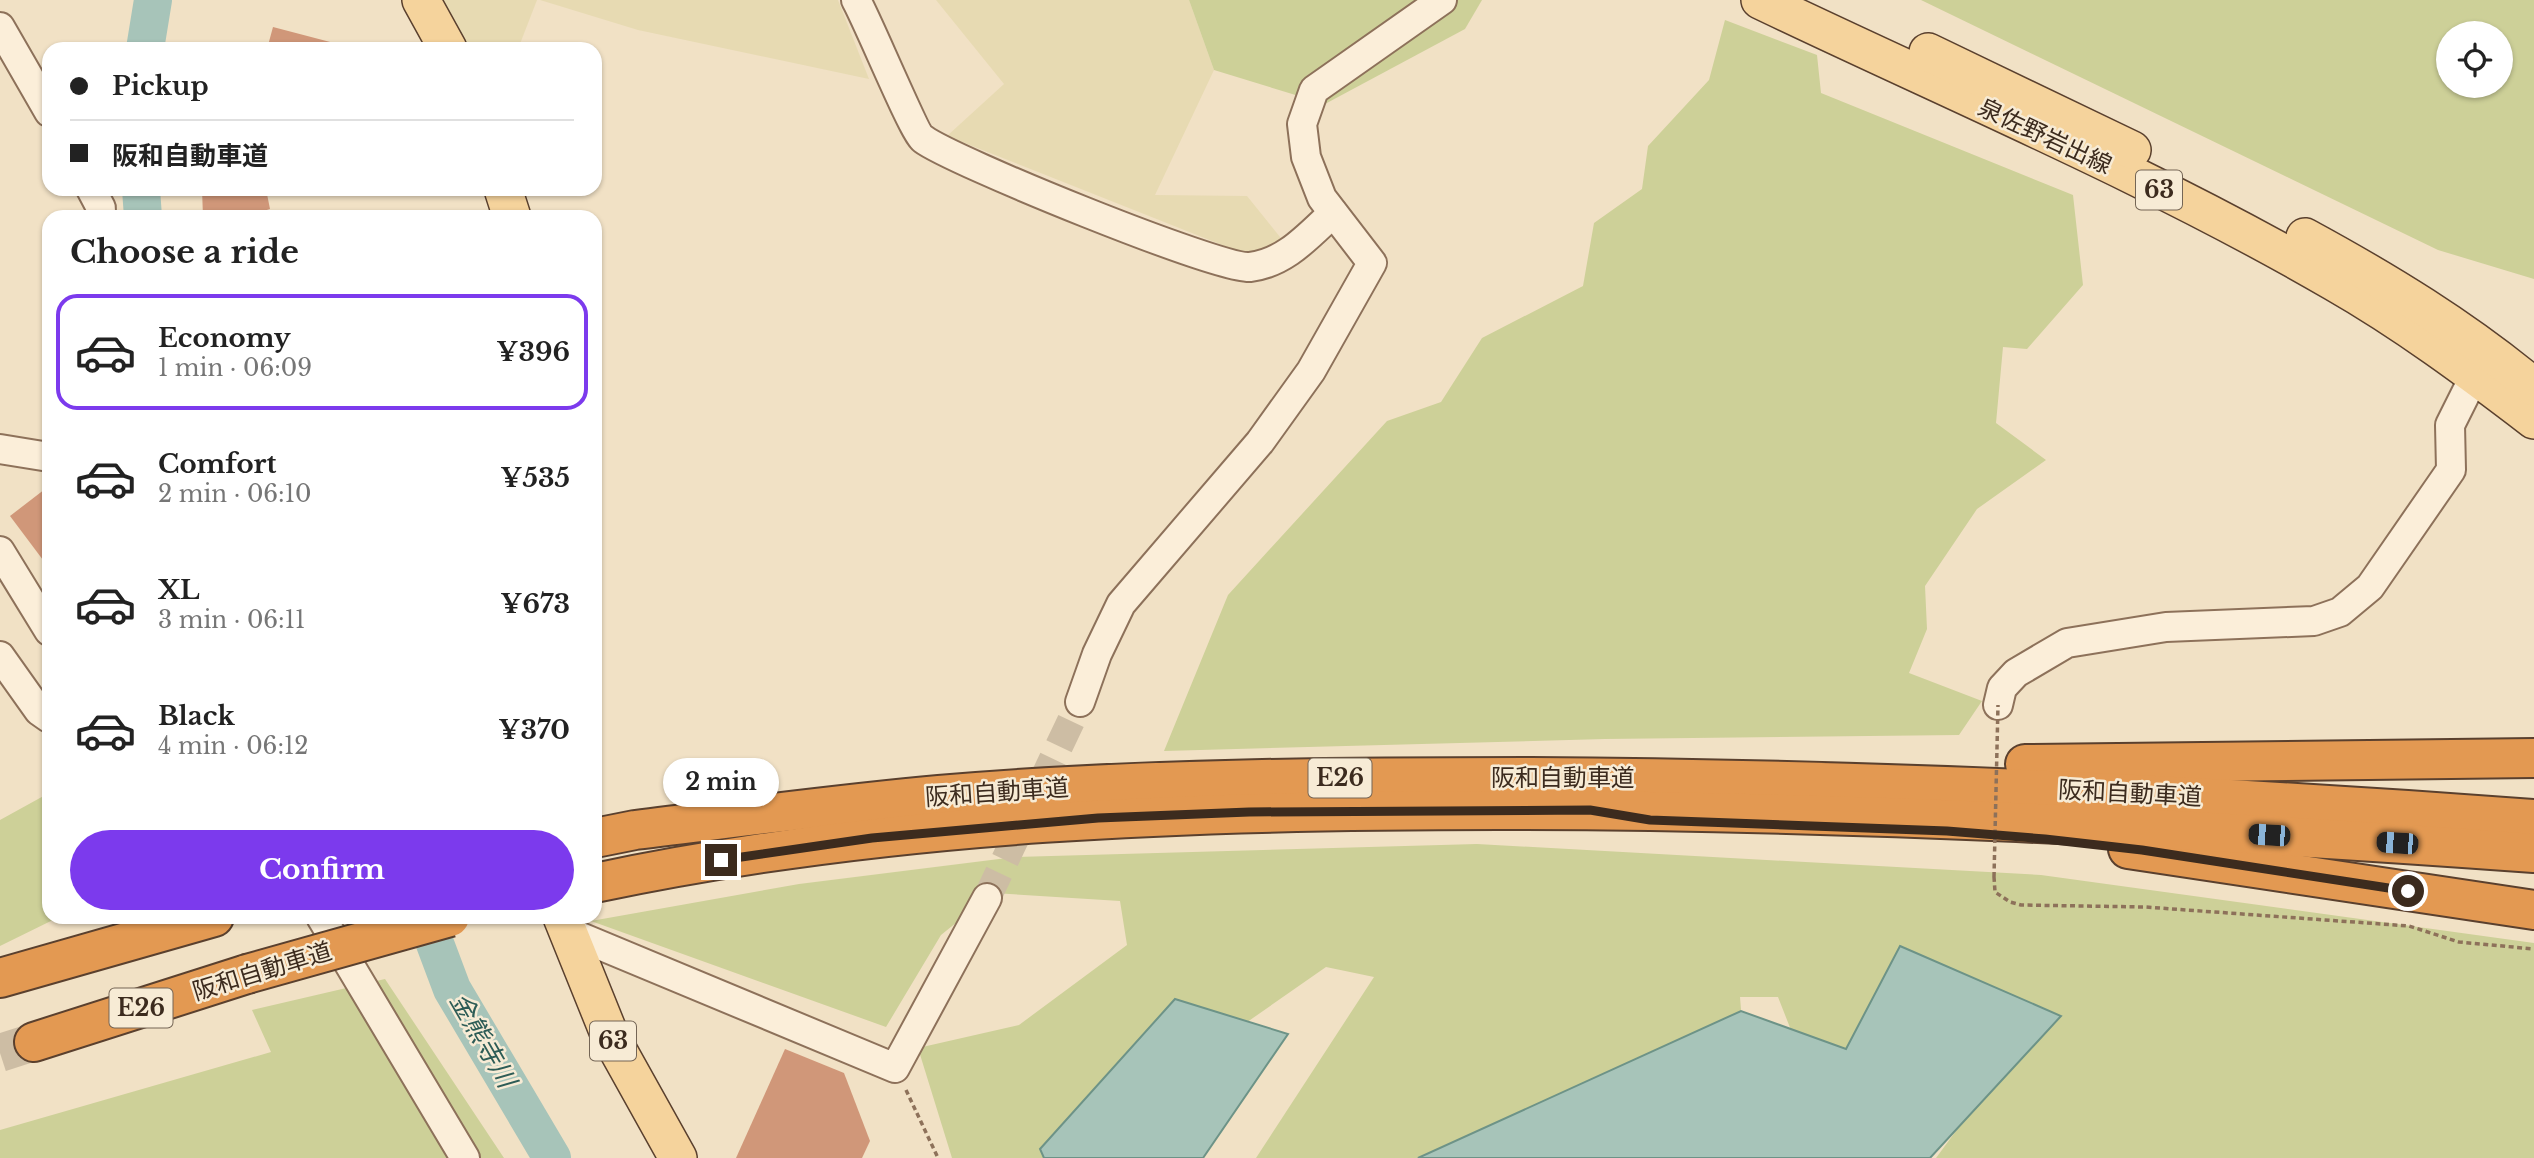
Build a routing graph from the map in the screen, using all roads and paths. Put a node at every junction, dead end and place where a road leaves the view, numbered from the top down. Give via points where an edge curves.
1 (421, 0) edge
2 (856, 0) edge
3 (1443, 0) edge
4 (1760, 0) edge
5 (1816, 0) edge
6 (0, 27) edge
7 (444, 42) edge
8 (42, 100) edge
9 (1333, 213) junction
10 (2475, 375) junction
11 (2534, 387) edge
12 (2534, 420) edge
13 (0, 449) edge
14 (42, 456) edge
15 (0, 551) edge
16 (42, 620) edge
17 (0, 656) edge
18 (1080, 702) tunnel mouth
19 (1998, 705) joint
20 (42, 713) edge
21 (2534, 758) edge
22 (1711, 778) junction
23 (1590, 810) junction
24 (2534, 818) edge
25 (602, 837) edge
26 (2534, 853) edge
27 (602, 883) edge
28 (987, 898) tunnel mouth
29 (2534, 910) edge
30 (187, 924) edge
31 (325, 924) edge
32 (425, 924) edge
33 (564, 924) edge
34 (2534, 949) edge
35 (0, 978) edge
36 (34, 1042) tunnel mouth
37 (895, 1068) junction
38 (465, 1158) edge
39 (678, 1158) edge
40 (938, 1158) edge

1 - 7 main road
2 - 9 street via 920,138 964,161 1175,246 1245,267 1269,264 1297,247
3 - 9 street via 1314,90 1302,124 1306,157
4 - 10 main road, 泉佐野岩出線 / 63 via 2206,212 2336,283
5 - 11 main road, 泉佐野岩出線 / 63 via 2281,224 2396,287
6 - 8 street
9 - 18 street via 1372,263 1311,371 1260,442 1121,604
10 - 12 main road, 泉佐野岩出線 / 63
10 - 19 street via 2450,425 2451,470 2370,587 2340,612 2314,621 2166,627 2067,643 2016,673 2002,688
13 - 14 street
15 - 16 street
17 - 20 street
19 - 34 path, bridge via 1994,877 1995,892 2010,902 2409,926 2459,942
21 - 22 highway via 2061,764
22 - 24 highway, 阪和自動車道 / E26 via 2046,789
22 - 25 highway, 阪和自動車道 / E26 via 1409,777 1089,786 940,795
23 - 26 highway, 阪和自動車道 / E26 via 2041,821
23 - 27 highway, 阪和自動車道 / E26 via 1249,812 1098,818 872,838
23 - 29 highway via 1650,820 2045,839
28 - 37 street
30 - 35 highway
31 - 38 street
32 - 36 highway, 阪和自動車道 / E26, bridge via 247,974
33 - 37 street
33 - 39 main road, 63 via 611,1036
37 - 40 path

